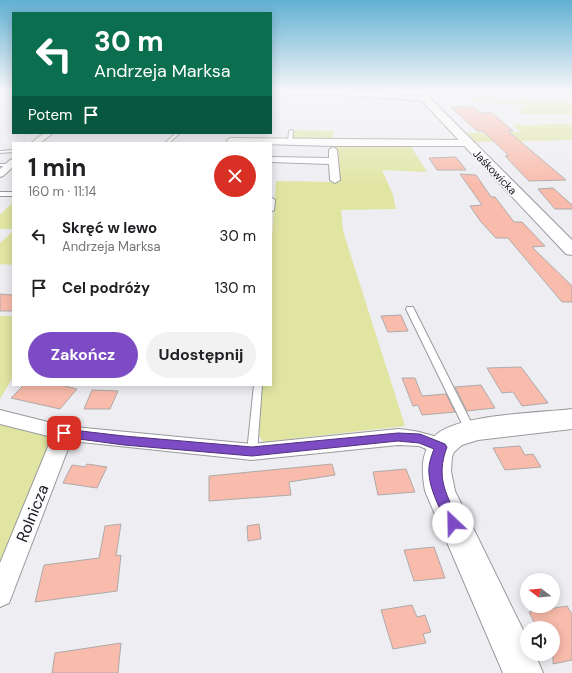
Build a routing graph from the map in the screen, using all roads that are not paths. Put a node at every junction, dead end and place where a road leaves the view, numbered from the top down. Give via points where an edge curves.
1 (449, 123) edge
2 (291, 131) dead end
3 (48, 134) edge
4 (177, 134) edge
5 (231, 141) dead end
6 (36, 142) edge
7 (168, 142) edge
8 (290, 142) junction
9 (333, 143) junction
10 (466, 143) junction
11 (0, 152) edge
12 (12, 152) edge
13 (273, 160) dead end
14 (334, 161) junction
15 (12, 164) edge
16 (0, 165) edge
17 (0, 174) edge
18 (335, 180) dead end
19 (0, 194) edge
20 (12, 194) edge
21 (572, 250) edge
22 (410, 309) dead end
23 (258, 386) edge
24 (0, 417) edge
25 (572, 419) edge
26 (470, 430) junction
27 (64, 433) junction
28 (441, 447) junction
29 (252, 452) junction
30 (0, 594) edge
31 (523, 673) edge

1 - 10 street, Jaśkowicka
2 - 8 lane
3 - 6 street
4 - 7 lane
5 - 8 street
8 - 9 street
9 - 10 street
9 - 14 street
10 - 21 street, Jaśkowicka
11 - 12 lane
13 - 14 street
14 - 18 street
15 - 16 lane
15 - 17 street
19 - 20 lane
22 - 26 lane
23 - 29 lane
24 - 27 street
25 - 26 street
26 - 28 street via 453,437
27 - 29 street
27 - 30 street, Rolnicza
28 - 29 street via 420,439 398,437
28 - 31 street via 435,474 440,491

